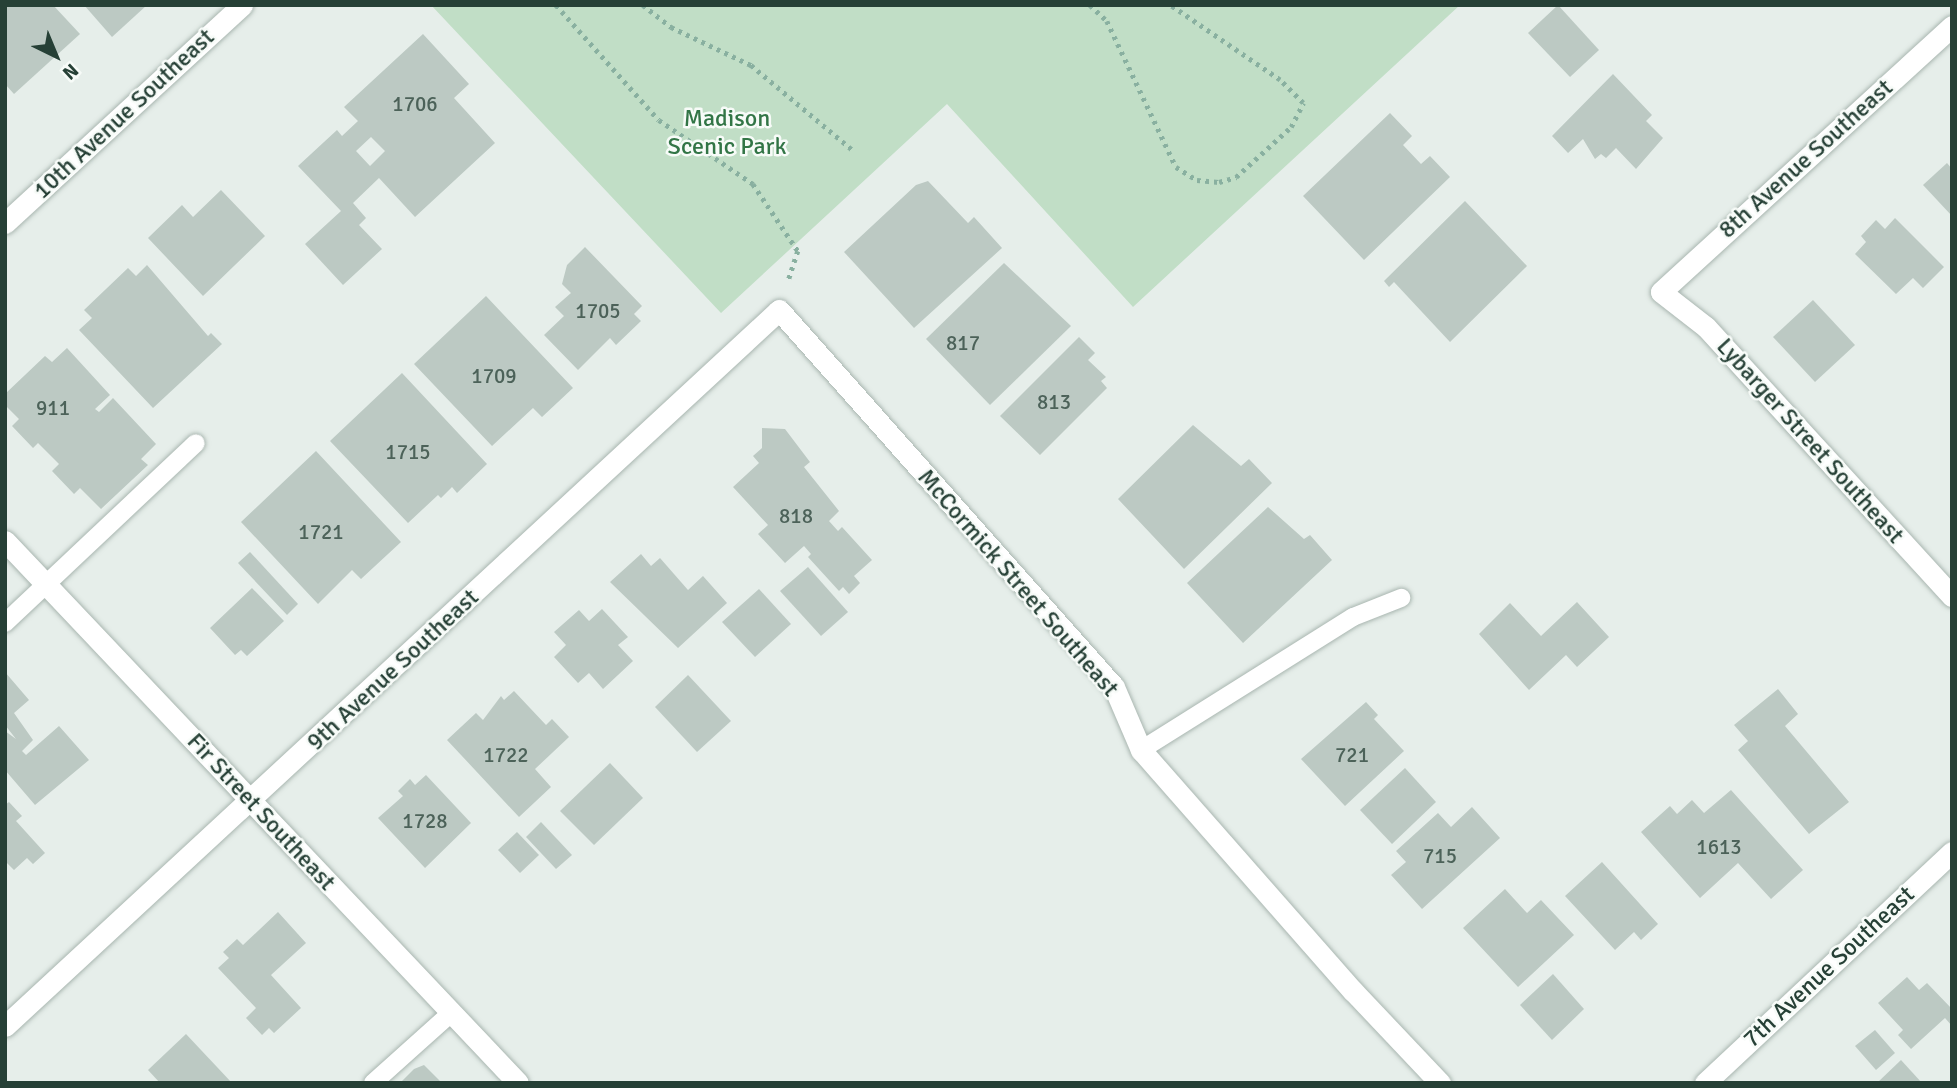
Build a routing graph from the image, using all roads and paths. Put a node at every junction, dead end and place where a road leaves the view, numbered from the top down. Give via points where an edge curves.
1 (242, 5) edge
2 (556, 5) edge
3 (643, 5) edge
4 (1090, 5) edge
5 (1170, 5) edge
6 (1952, 26) edge
7 (854, 151) dead end
8 (5, 223) edge
9 (1661, 292) joint
10 (779, 310) junction
11 (196, 443) dead end
12 (5, 541) edge
13 (47, 584) junction
14 (1952, 596) edge
15 (1401, 597) dead end
16 (5, 623) edge
17 (1141, 750) junction
18 (252, 802) junction
19 (1952, 852) edge
20 (450, 1014) junction
21 (5, 1027) edge
22 (373, 1083) edge
23 (518, 1083) edge
24 (1440, 1083) edge
25 (1705, 1083) edge

1 - 8 street, 10th Avenue Southeast
2 - 10 path via 659,120 753,184 798,251
3 - 7 path via 671,27 751,65
4 - 5 path via 1107,21 1176,167 1198,180 1219,182 1236,177 1291,127 1303,103 1280,80
6 - 9 street, 8th Avenue Southeast
9 - 14 street, Lybarger Street Southeast via 1706,327
10 - 17 street, McCormick Street Southeast via 1114,687
10 - 18 street, 9th Avenue Southeast
11 - 13 lane
12 - 13 street, Fir Street Southeast
13 - 16 lane
13 - 18 street, Fir Street Southeast
15 - 17 lane via 1353,617
17 - 24 street, McCormick Street Southeast
18 - 20 street, Fir Street Southeast
18 - 21 street, 9th Avenue Southeast
19 - 25 street, 7th Avenue Southeast
20 - 22 lane
20 - 23 street, Fir Street Southeast

